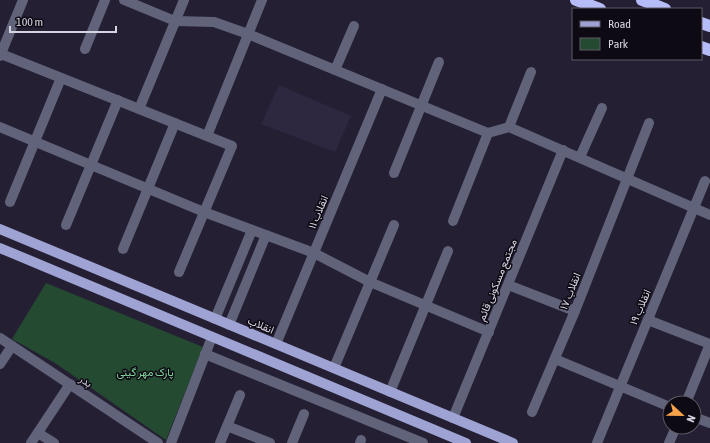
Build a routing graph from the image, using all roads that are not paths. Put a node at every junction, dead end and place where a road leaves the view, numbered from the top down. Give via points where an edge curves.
1 (23, 0) edge
2 (105, 0) edge
3 (124, 0) edge
4 (184, 0) edge
5 (262, 0) edge
6 (576, 0) edge
7 (642, 0) edge
8 (597, 8) edge
9 (662, 8) edge
10 (175, 21) junction
11 (354, 26) dead end
12 (248, 34) junction
13 (85, 49) dead end
14 (0, 55) edge
15 (439, 62) dead end
16 (335, 70) junction
17 (531, 72) dead end
18 (61, 78) junction
19 (382, 89) junction
20 (118, 100) junction
21 (422, 105) junction
22 (139, 108) junction
23 (602, 108) dead end
24 (174, 123) junction
25 (649, 123) dead end
26 (0, 127) edge
27 (509, 127) junction
28 (488, 133) junction
29 (207, 136) junction
30 (35, 141) junction
31 (563, 150) junction
32 (580, 157) junction
33 (91, 165) junction
34 (394, 173) dead end
35 (629, 178) junction
36 (705, 181) dead end
37 (148, 189) junction
38 (10, 202) dead end
39 (694, 208) junction
40 (204, 212) junction
41 (710, 214) edge
42 (453, 221) dead end
43 (66, 225) dead end
44 (394, 225) dead end
45 (0, 229) edge
46 (252, 230) junction
47 (266, 235) junction
48 (0, 248) edge
49 (123, 249) dead end
50 (448, 251) dead end
51 (314, 253) junction
52 (179, 272) dead end
53 (370, 282) junction
54 (508, 285) junction
55 (426, 306) junction
56 (575, 311) junction
57 (215, 319) junction
58 (648, 320) junction
59 (229, 325) junction
60 (489, 332) junction
61 (212, 337) junction
62 (0, 338) edge
63 (276, 344) junction
64 (710, 344) edge
65 (12, 346) junction
66 (205, 354) junction
67 (306, 357) junction
68 (555, 359) junction
69 (0, 364) edge
70 (334, 368) junction
71 (299, 373) junction
72 (70, 384) junction
73 (620, 386) junction
74 (390, 392) junction
75 (240, 395) dead end
76 (689, 395) edge
77 (662, 404) edge
78 (532, 412) dead end
79 (304, 414) dead end
80 (453, 418) junction
81 (227, 426) junction
82 (38, 433) junction
83 (31, 443) edge
84 (54, 443) edge
85 (158, 443) edge
86 (171, 443) edge
87 (220, 443) edge
88 (270, 443) edge
89 (292, 443) edge
90 (423, 443) edge
91 (466, 443) edge
92 (513, 443) edge
93 (597, 443) edge

1 - 14 street
2 - 13 street
3 - 10 street
4 - 10 street
5 - 12 street
6 - 8 highway
7 - 9 highway
10 - 12 street via 214,22
10 - 22 street
11 - 16 street
12 - 16 street
12 - 29 street
14 - 18 street
15 - 21 street
16 - 19 street
17 - 27 street
18 - 20 street
18 - 30 street
19 - 21 street
19 - 51 street, انقلاب ۱۱
20 - 22 street
20 - 33 street
21 - 28 street
21 - 34 street
22 - 24 street
23 - 32 street
24 - 29 street
24 - 37 street
25 - 35 street, انقلاب ۱۷
26 - 30 street
27 - 28 street
27 - 31 street
28 - 42 street
29 - 40 street via 232,146
30 - 33 street
30 - 38 street
31 - 32 street
31 - 54 street, مجتمع مسکونی قائم
32 - 35 street
33 - 37 street
33 - 43 street
35 - 39 street
35 - 56 street, انقلاب ۱۷
36 - 39 street, انقلاب ۱۹
37 - 40 street
37 - 49 street
39 - 41 street
39 - 58 street, انقلاب ۱۹
40 - 46 street
40 - 52 street
44 - 53 street
45 - 57 main road, انقلاب
46 - 47 street
46 - 57 street
47 - 51 street
47 - 59 street
48 - 61 main road
50 - 55 street
51 - 53 street
51 - 63 street, انقلاب ۱۱
53 - 55 street
53 - 70 street
54 - 56 street
54 - 60 street, مجتمع مسکونی قائم
55 - 60 street
55 - 74 street
56 - 68 street, انقلاب ۱۷
57 - 59 main road, انقلاب
58 - 64 street
58 - 73 street, انقلاب ۱۹
59 - 63 main road, انقلاب
60 - 80 street, مجتمع مسکونی قائم
61 - 66 street
61 - 71 main road
62 - 65 street, بدر
63 - 67 main road, انقلاب
64 - 76 street
65 - 69 street
65 - 72 street, بدر
66 - 86 street
66 - 90 street
67 - 70 main road, انقلاب
67 - 71 main road
68 - 73 street
68 - 78 street, انقلاب ۱۷
70 - 74 main road, انقلاب
71 - 91 main road
72 - 82 street
72 - 85 street, بدر
73 - 77 street
73 - 93 street, انقلاب ۱۹
74 - 80 main road, انقلاب
75 - 81 street
79 - 89 street
80 - 92 main road, انقلاب
81 - 87 street
81 - 88 street
82 - 83 street
82 - 84 street

